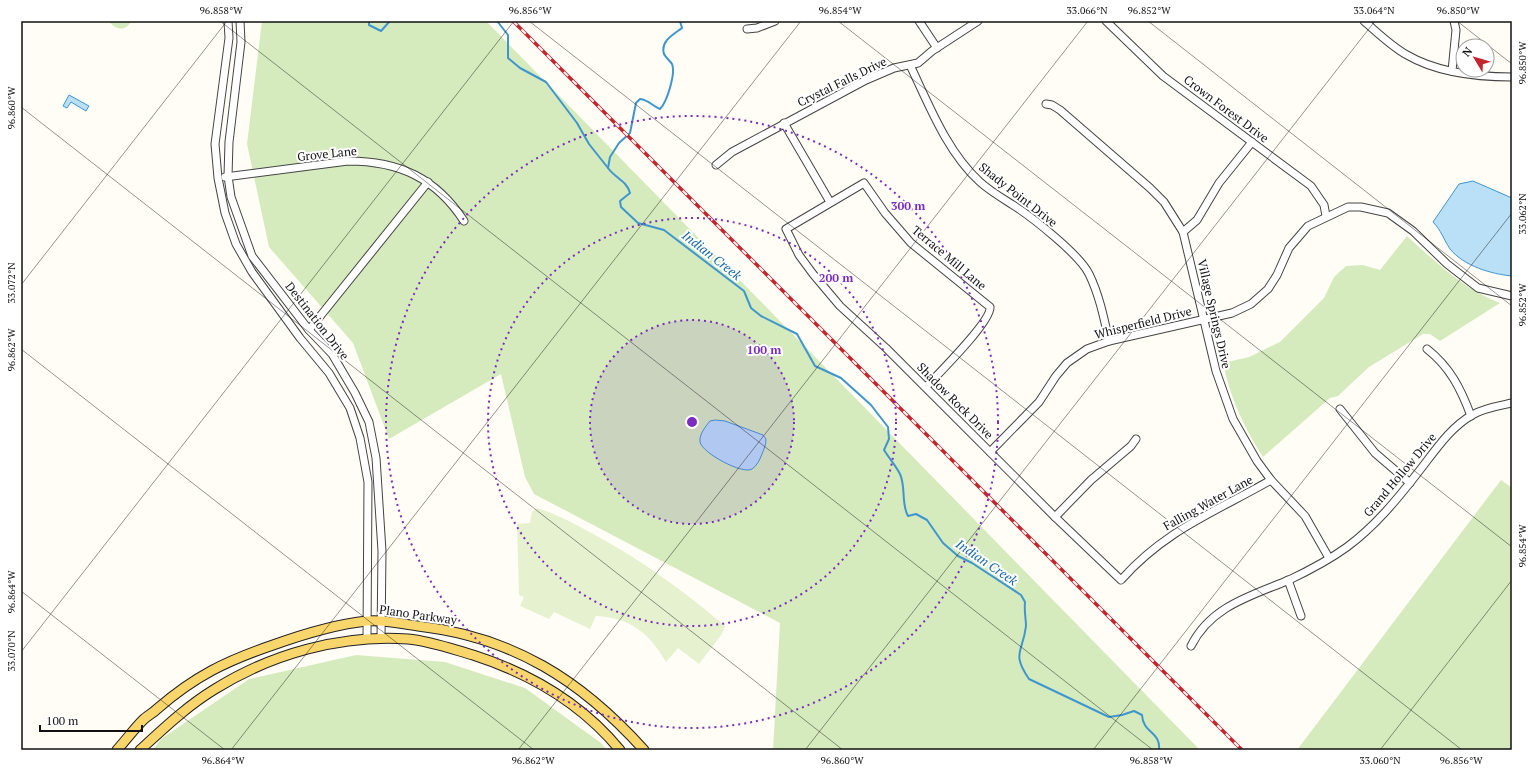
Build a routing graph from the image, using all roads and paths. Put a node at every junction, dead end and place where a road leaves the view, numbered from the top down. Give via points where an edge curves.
1 (228, 21) edge
2 (240, 21) edge
3 (775, 21) edge
4 (919, 21) edge
5 (978, 21) edge
6 (1106, 21) edge
7 (1364, 21) edge
8 (1454, 21) edge
9 (747, 29) dead end
10 (937, 48) junction
11 (910, 66) junction
12 (1452, 71) junction
13 (1512, 77) edge
14 (1046, 104) dead end
15 (784, 123) junction
16 (1252, 142) junction
17 (716, 165) dead end
18 (228, 176) junction
19 (218, 178) junction
20 (428, 182) junction
21 (830, 202) junction
22 (1326, 216) junction
23 (464, 221) dead end
24 (1183, 232) junction
25 (1512, 296) edge
26 (1204, 319) junction
27 (309, 330) junction
28 (1109, 341) junction
29 (1427, 349) dead end
30 (926, 387) junction
31 (1512, 403) edge
32 (1340, 409) dead end
33 (1471, 416) junction
34 (1136, 439) dead end
35 (990, 452) junction
36 (1271, 480) junction
37 (1410, 483) junction
38 (1055, 517) junction
39 (1329, 558) junction
40 (1121, 580) joint
41 (1288, 580) junction
42 (1301, 616) dead end
43 (367, 621) junction
44 (381, 621) junction
45 (367, 639) junction
46 (381, 639) junction
47 (1191, 646) dead end
48 (117, 750) edge
49 (140, 750) edge
50 (620, 750) edge
51 (644, 750) edge

1 - 19 street, Destination Drive via 229,38 215,144
2 - 18 street, Destination Drive via 241,42 229,142
3 - 9 street
4 - 10 street
5 - 10 street, Crystal Falls Drive
6 - 16 street, Crown Forest Drive via 1163,76
7 - 12 street via 1406,55
8 - 12 street via 1456,30
10 - 11 street, Crystal Falls Drive
11 - 15 street, Crystal Falls Drive via 884,72
11 - 28 street, Shady Point Drive via 932,111 971,173 1061,243 1085,268 1100,302
12 - 13 street
14 - 24 street, Village Springs Drive via 1060,110 1150,188 1164,202
15 - 17 street, Crystal Falls Drive via 729,154
15 - 21 street
16 - 22 street, Crown Forest Drive via 1311,186 1324,205
16 - 24 street via 1218,183 1197,220
18 - 19 street, Grove Lane
18 - 20 street, Grove Lane via 348,161 368,161 407,171
18 - 27 street, Destination Drive via 231,197 252,256
19 - 43 street, Destination Drive via 225,213 236,244 256,278 328,373 350,408 360,438 368,482
20 - 23 street, Grove Lane via 454,205
20 - 27 street
21 - 30 street, Shadow Rock Drive via 786,229 799,255 824,288
21 - 30 street, Terrace Mill Lane via 864,183 902,233 928,258 990,307 990,311 961,350
22 - 25 street, Whisperfield Drive via 1348,207 1388,213 1413,231 1447,264 1478,288
22 - 26 street, Whisperfield Drive via 1308,226 1298,236 1289,248 1273,282 1259,298 1232,313
24 - 26 street, Village Springs Drive
26 - 28 street, Whisperfield Drive
26 - 36 street, Village Springs Drive via 1216,371 1233,419 1257,462
27 - 44 street, Destination Drive via 332,354 369,422 376,466 382,551
28 - 35 street, Whisperfield Drive via 1087,349 1067,362 1039,402
29 - 33 street via 1440,359 1452,374
30 - 35 street, Shadow Rock Drive
31 - 33 street, Grand Hollow Drive via 1495,406
32 - 37 street via 1375,453
33 - 37 street, Grand Hollow Drive via 1451,430
34 - 38 street
35 - 38 street, Shadow Rock Drive
36 - 39 street, Village Springs Drive via 1305,516
36 - 40 street, Falling Water Lane via 1165,539 1138,561
37 - 39 street, Grand Hollow Drive via 1370,529
38 - 40 street, Shadow Rock Drive
39 - 41 street, Grand Hollow Drive
41 - 42 street
41 - 47 street, Grand Hollow Drive via 1234,602 1204,626
43 - 44 main road, Plano Parkway
43 - 45 street, Destination Drive
43 - 48 main road, Plano Parkway via 294,637 202,674 144,719
44 - 46 street, Destination Drive
44 - 51 main road, Plano Parkway via 446,629 487,640 559,674 599,704
45 - 46 main road
45 - 49 main road via 338,643 288,656 236,677 214,689 175,717
46 - 50 main road via 409,639 458,650 514,670 585,714

